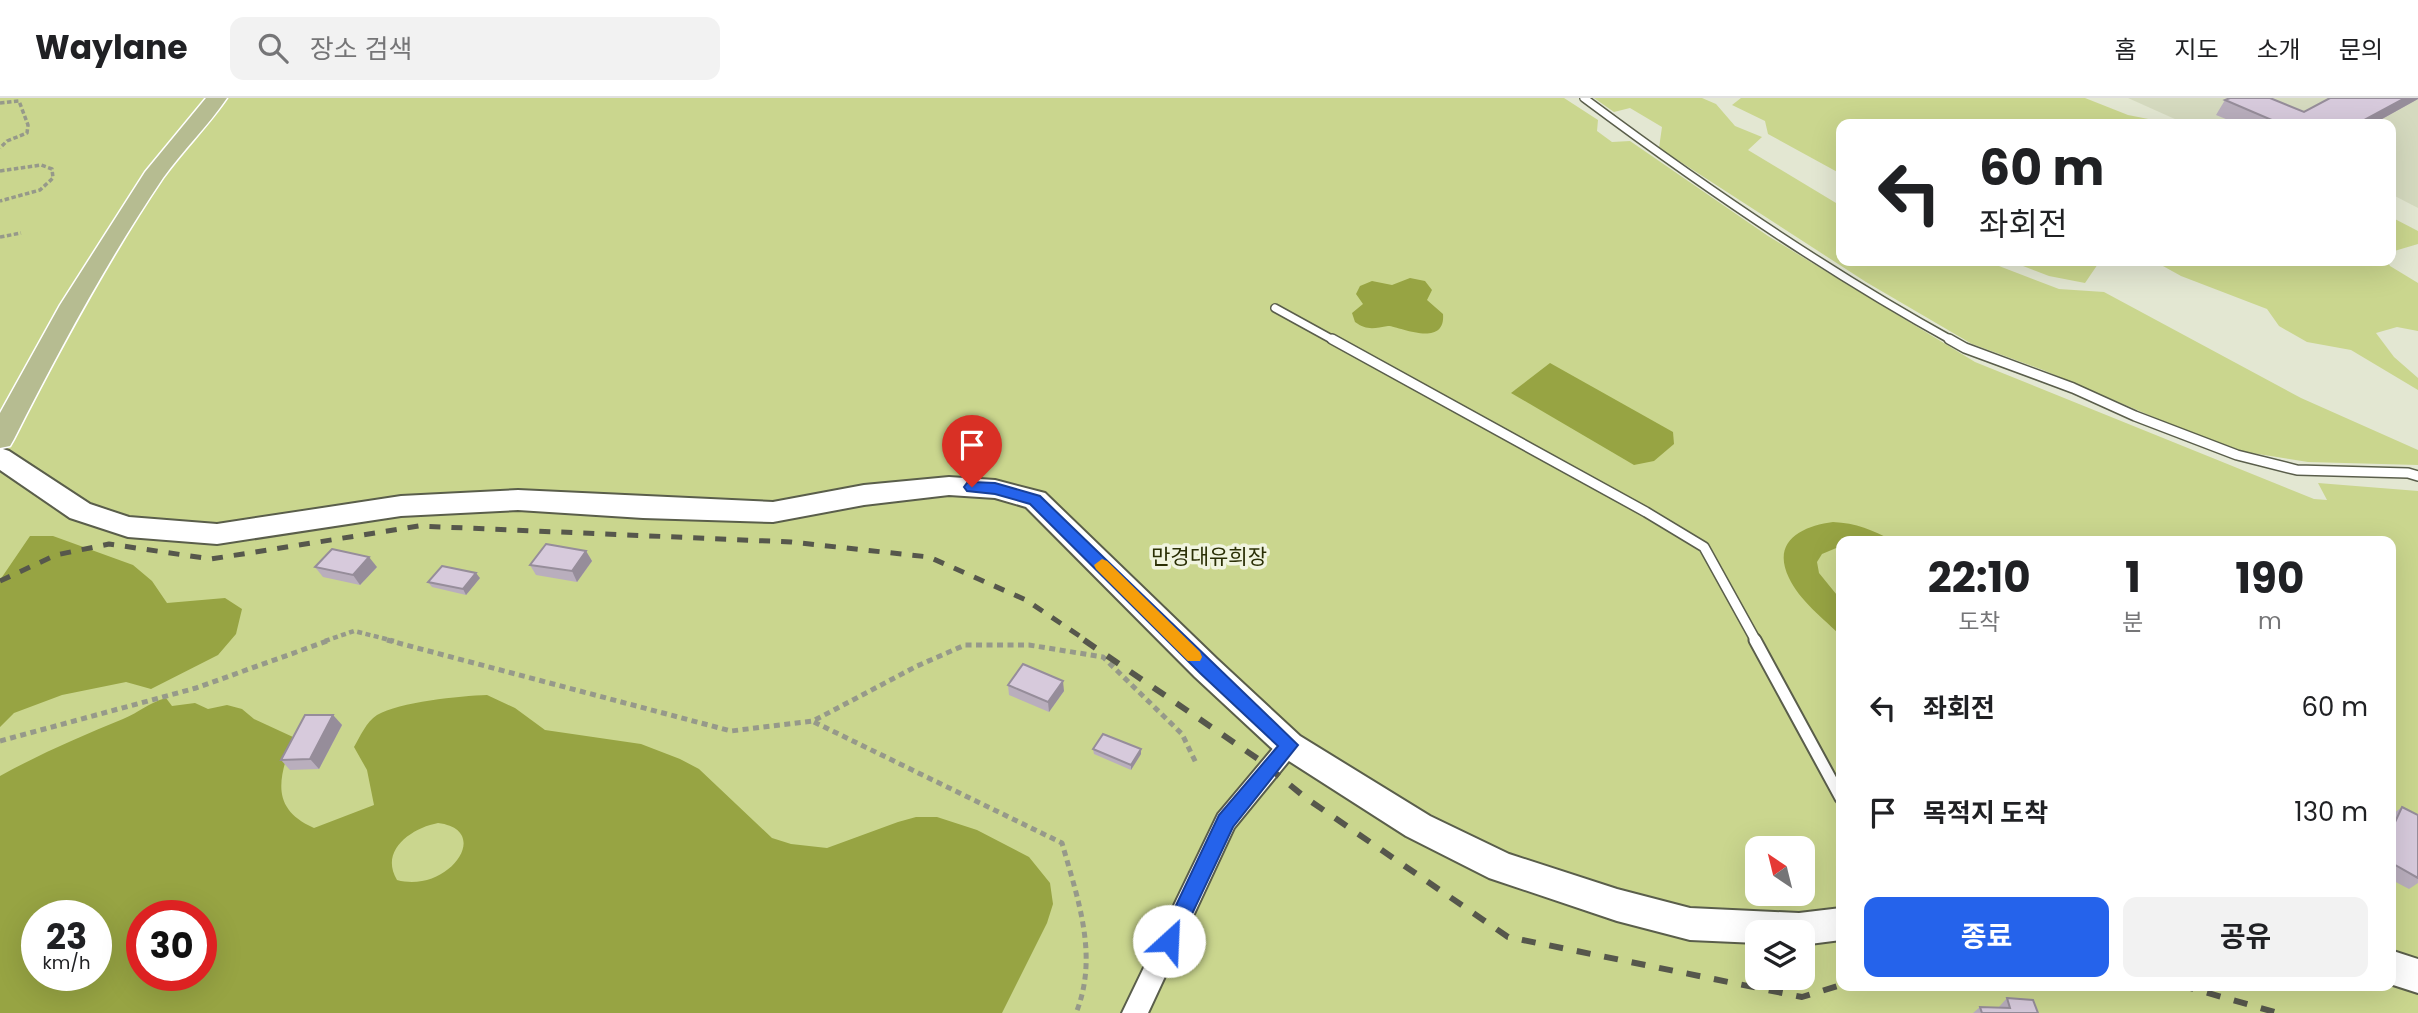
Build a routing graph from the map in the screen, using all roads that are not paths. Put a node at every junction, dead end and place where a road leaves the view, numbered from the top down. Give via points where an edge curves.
1 (217, 98) edge
2 (1584, 98) edge
3 (1275, 308) dead end
4 (0, 439) edge
5 (0, 457) edge
6 (2418, 476) edge
7 (1289, 745) junction
8 (1836, 789) edge
9 (1836, 925) edge
10 (2396, 969) edge
11 (2418, 976) edge
12 (1135, 1013) edge

1 - 4 main road via 153,177 122,225 41,359
2 - 6 lane via 1674,165 1894,308 1965,348 2236,455 2297,470
3 - 8 lane via 1704,547
5 - 7 street via 80,510 128,527 217,534 401,506 518,500 773,512 864,495 949,486 995,489 1035,500
7 - 9 street via 1418,826 1501,867 1551,884 1690,924 1799,929
7 - 12 street via 1226,821
10 - 11 street

